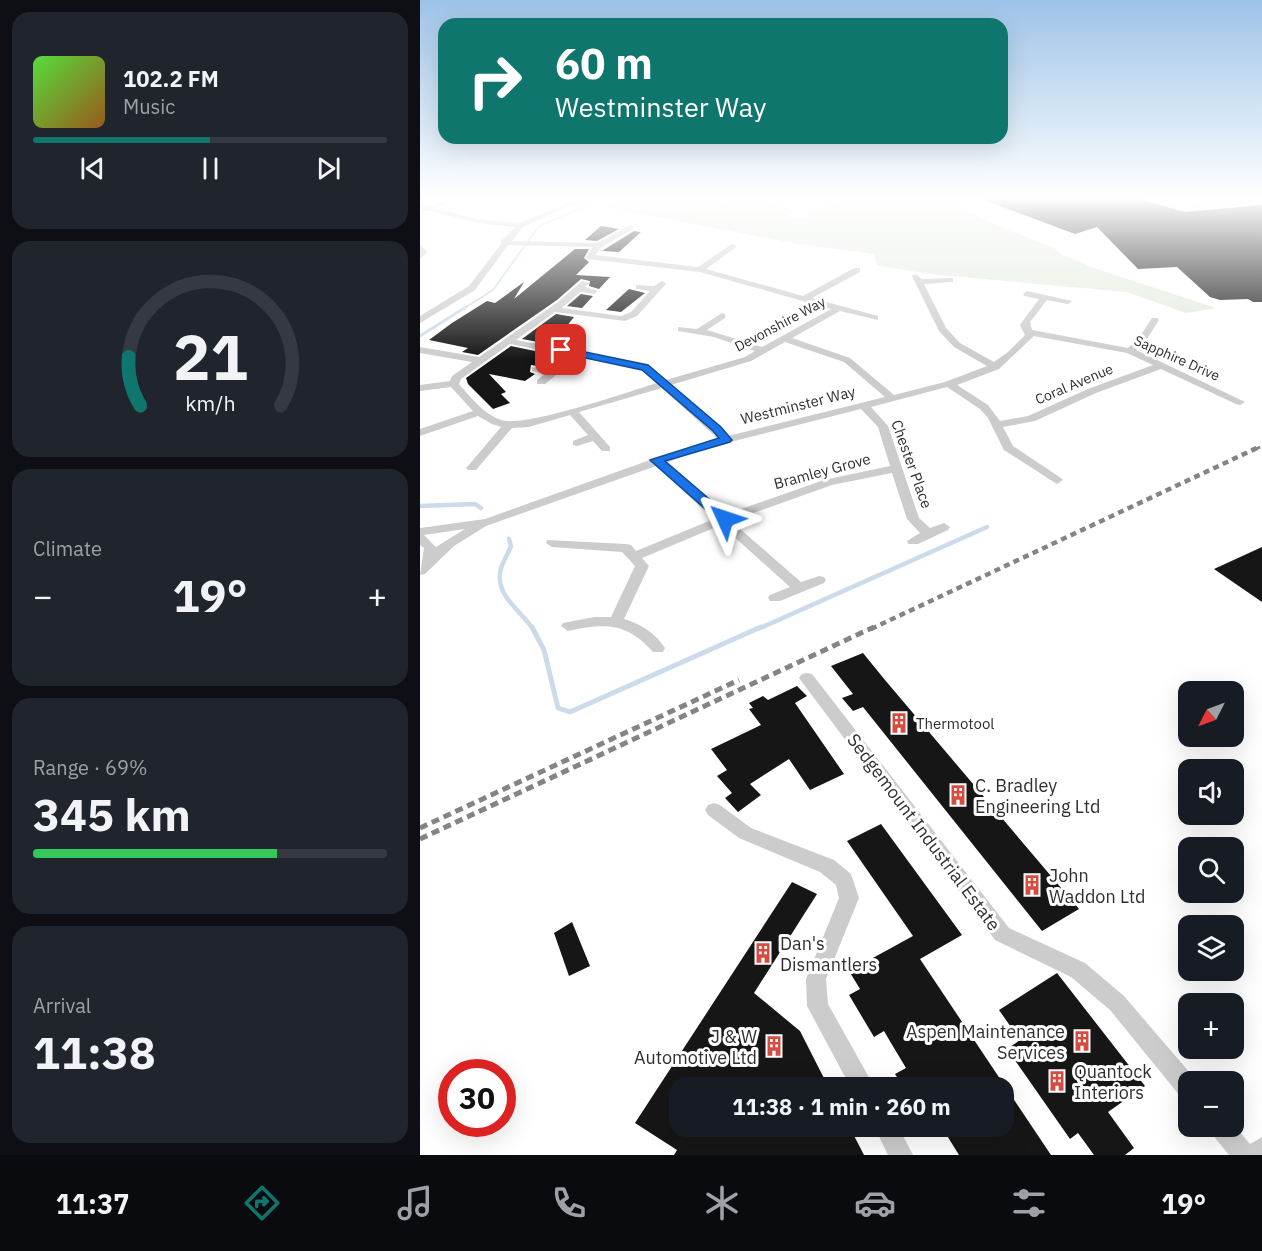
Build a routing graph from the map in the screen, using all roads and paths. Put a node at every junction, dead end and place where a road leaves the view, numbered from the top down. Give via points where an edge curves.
1 (497, 253) edge
2 (593, 253) edge
3 (723, 253) edge
4 (845, 266) dead end
5 (700, 270) junction
6 (857, 270) junction
7 (867, 272) dead end
8 (950, 280) dead end
9 (639, 287) dead end
10 (594, 291) dead end
11 (1027, 294) dead end
12 (1045, 297) junction
13 (805, 298) junction
14 (1068, 301) dead end
15 (839, 308) junction
16 (553, 309) junction
17 (722, 316) dead end
18 (875, 318) dead end
19 (421, 319) edge
20 (1155, 320) dead end
21 (681, 329) dead end
22 (700, 331) junction
23 (1031, 333) junction
24 (786, 339) junction
25 (507, 341) junction
26 (420, 350) edge
27 (764, 351) junction
28 (1130, 351) junction
29 (579, 353) junction
30 (478, 360) junction
31 (1162, 365) junction
32 (996, 367) junction
33 (535, 369) dead end
34 (553, 373) junction
35 (541, 382) dead end
36 (454, 384) junction
37 (665, 384) junction
38 (949, 384) junction
39 (420, 388) edge
40 (892, 398) junction
41 (1240, 402) dead end
42 (864, 405) junction
43 (572, 411) junction
44 (479, 412) junction
45 (996, 425) junction
46 (508, 426) junction
47 (420, 433) edge
48 (594, 437) junction
49 (726, 440) junction
50 (577, 443) dead end
51 (606, 449) dead end
52 (481, 457) junction
53 (496, 459) dead end
54 (656, 460) junction
55 (472, 468) dead end
56 (895, 469) junction
57 (1058, 480) dead end
58 (725, 519) junction
59 (487, 522) junction
60 (944, 527) dead end
61 (420, 532) edge
62 (591, 532) dead end
63 (929, 534) junction
64 (420, 538) edge
65 (913, 541) dead end
66 (552, 543) dead end
67 (585, 545) junction
68 (635, 556) junction
69 (430, 560) junction
70 (420, 571) edge
71 (819, 580) dead end
72 (799, 588) junction
73 (776, 598) dead end
74 (615, 620) junction
75 (568, 626) dead end
76 (658, 648) dead end
77 (807, 678) dead end
78 (714, 810) dead end
79 (1178, 1076) edge
80 (858, 1077) edge
81 (891, 1137) edge
82 (1229, 1137) edge
83 (1262, 1149) edge
84 (901, 1155) edge
85 (1244, 1155) edge
86 (1256, 1155) edge

1 - 19 street via 471,288
2 - 5 street via 590,257
3 - 5 street
4 - 6 street
5 - 13 street
6 - 7 street
6 - 13 street
8 - 32 street via 918,279 942,329 957,345
9 - 16 street via 659,286 634,314 622,319
10 - 16 street via 582,286
11 - 12 street
12 - 14 street
12 - 23 street, Westminster Way via 1026,322
13 - 15 street
15 - 18 street
15 - 24 street, Devonshire Way
16 - 25 street
17 - 22 street
20 - 28 street
21 - 22 street
22 - 27 street
23 - 28 street, Sapphire Drive
23 - 32 street, Westminster Way via 1014,354
24 - 27 street, Devonshire Way
24 - 40 street via 847,360
25 - 29 street
25 - 30 street
26 - 30 street
27 - 37 street, Devonshire Way
28 - 31 street, Sapphire Drive
29 - 34 street
29 - 37 street via 635,363
30 - 36 street
31 - 41 street, Sapphire Drive
31 - 45 street, Coral Avenue via 1031,419
32 - 38 street, Westminster Way
33 - 34 street
34 - 35 street
36 - 39 street
36 - 44 street
37 - 43 street, Devonshire Way
37 - 49 street
38 - 40 street, Westminster Way
38 - 45 street via 984,407
40 - 42 street, Westminster Way
42 - 49 street, Westminster Way
42 - 56 street, Chester Place via 883,426
43 - 46 street, Devonshire Way
43 - 48 street
44 - 46 street via 490,421
44 - 47 street
45 - 57 street via 1008,448
46 - 52 street
48 - 50 street
48 - 51 street
49 - 54 street, Westminster Way
52 - 53 street
52 - 55 street
54 - 58 street
54 - 59 street, Westminster Way
56 - 58 street, Bramley Grove via 770,501
56 - 63 street, Chester Place via 914,519
58 - 68 street, Bramley Grove
58 - 72 street
59 - 61 street, Westminster Way
59 - 69 street, Westminster Way via 449,543
60 - 63 street
62 - 67 street
63 - 65 street
64 - 69 street via 430,547
66 - 67 street
67 - 68 street via 626,549
68 - 74 street via 642,566
69 - 70 street, Westminster Way
71 - 72 street
72 - 73 street
74 - 75 street
74 - 76 street via 642,631
77 - 79 street, Sedgemount Industrial Estate via 1002,934 1078,970 1118,1003
78 - 80 street via 745,833 827,866 844,880 849,898 816,979 818,1006
81 - 84 street
82 - 85 street
83 - 86 street

